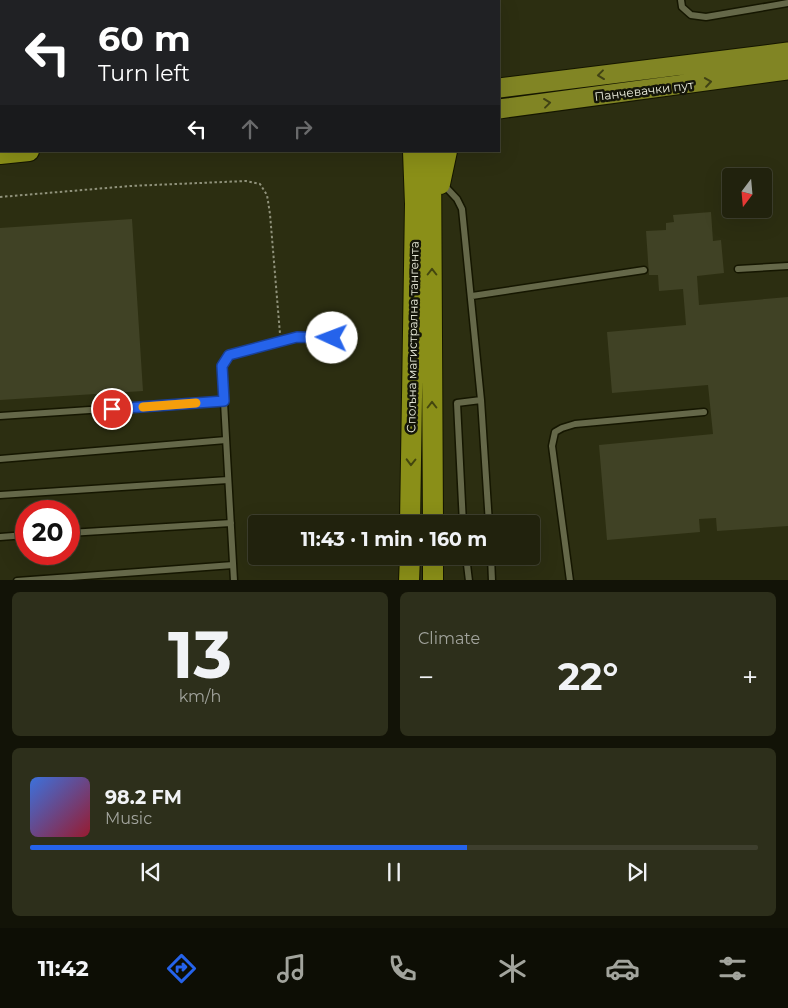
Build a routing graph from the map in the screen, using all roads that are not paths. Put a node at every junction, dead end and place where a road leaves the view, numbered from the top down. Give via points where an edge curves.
1 (681, 0) edge
2 (788, 2) edge
3 (763, 3) edge
4 (788, 52) edge
5 (788, 70) edge
6 (500, 88) edge
7 (500, 109) edge
8 (19, 152) edge
9 (403, 152) edge
10 (413, 152) edge
11 (431, 152) edge
12 (447, 152) edge
13 (0, 154) edge
14 (440, 180) junction
15 (415, 204) junction
16 (431, 228) junction
17 (788, 266) edge
18 (738, 269) dead end
19 (644, 270) dead end
20 (472, 296) junction
21 (332, 338) dead end
22 (481, 400) junction
23 (224, 401) junction
24 (704, 412) dead end
25 (0, 416) edge
26 (226, 440) junction
27 (0, 459) edge
28 (228, 480) junction
29 (0, 495) edge
30 (410, 515) edge
31 (433, 515) edge
32 (463, 515) edge
33 (488, 515) edge
34 (231, 523) junction
35 (80, 532) edge
36 (15, 536) edge
37 (0, 537) edge
38 (233, 565) junction
39 (410, 565) edge
40 (433, 565) edge
41 (467, 565) edge
42 (491, 565) edge
43 (17, 580) edge
44 (234, 580) edge
45 (409, 580) edge
46 (433, 580) edge
47 (469, 580) edge
48 (492, 580) edge
49 (570, 580) edge

1 - 3 lane via 682,7 691,15 706,17
2 - 3 lane
4 -> 6 main road, Панчевачки пут
7 -> 5 main road, Панчевачки пут
8 - 13 highway
9 - 15 highway via 406,176
10 - 15 highway, Спољна магистрална тангента
11 - 16 highway, Спољна магистрална тангента
12 - 14 highway
14 - 16 highway via 437,212
14 - 20 lane via 462,210
15 -> 30 highway, Спољна магистрална тангента
31 -> 16 highway, Спољна магистрална тангента
17 - 18 lane
19 - 20 lane
20 - 22 lane
21 - 23 lane via 297,337 229,355 222,366
22 - 32 lane via 457,403
22 - 33 lane
23 - 25 lane
23 - 26 lane
24 - 49 lane via 575,424 555,432 552,446
26 - 27 lane
26 - 28 lane
28 - 29 lane
28 - 34 lane
34 - 35 lane
34 - 38 lane
36 - 37 lane
38 - 43 lane
38 - 44 lane
39 - 45 highway
40 - 46 highway
41 - 47 lane
42 - 48 lane

